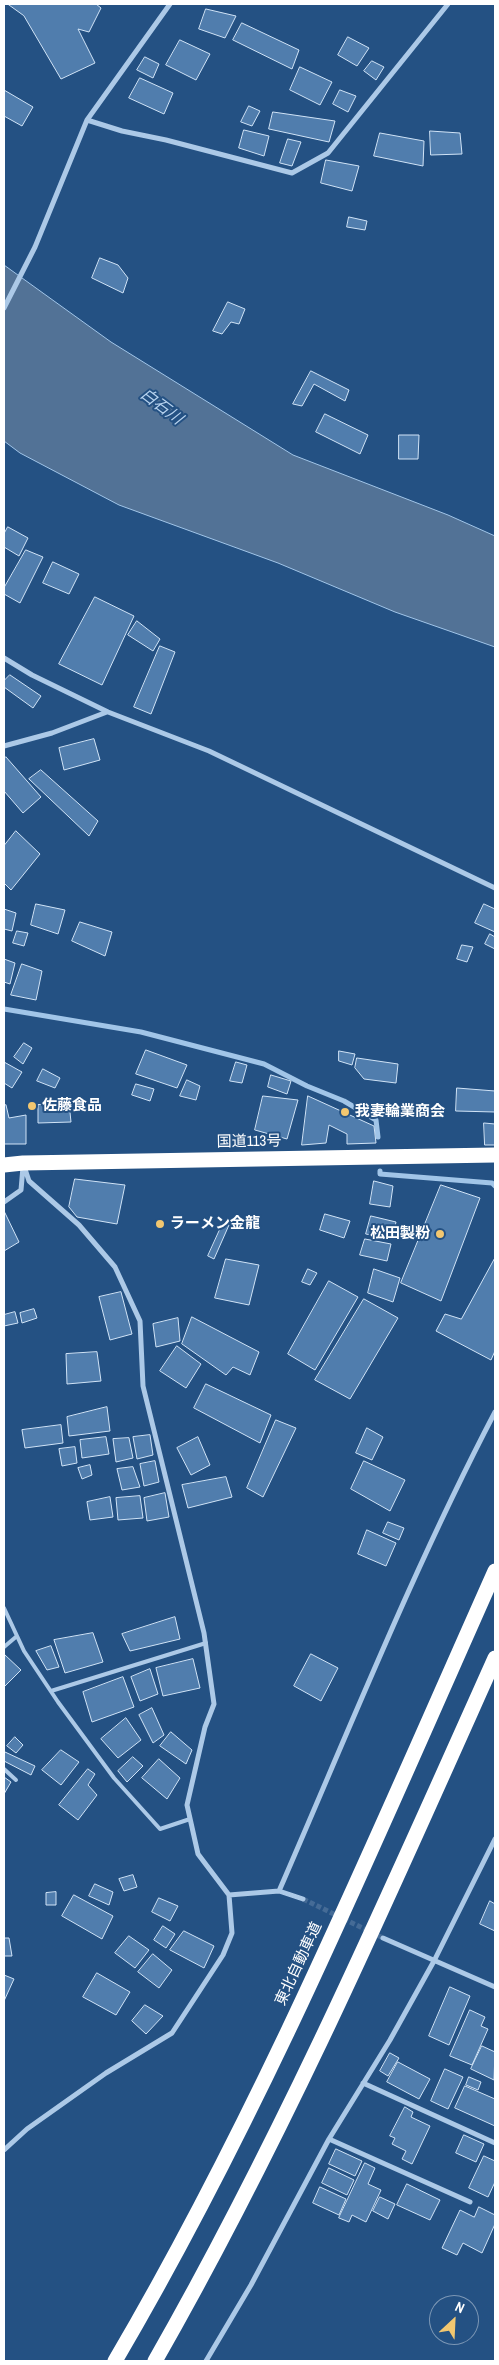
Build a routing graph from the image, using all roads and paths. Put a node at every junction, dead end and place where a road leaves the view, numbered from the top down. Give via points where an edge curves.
1 (170, 4) edge
2 (448, 4) edge
3 (87, 120) junction
4 (4, 308) edge
5 (4, 658) edge
6 (108, 712) junction
7 (4, 746) edge
8 (495, 888) edge
9 (495, 1155) edge
10 (23, 1163) junction
11 (4, 1165) edge
12 (4, 1202) edge
13 (495, 1412) edge
14 (495, 1571) edge
15 (4, 1608) edge
16 (17, 1636) junction
17 (206, 1643) junction
18 (4, 1648) edge
19 (495, 1658) edge
20 (51, 1691) junction
21 (4, 1769) edge
22 (16, 1780) dead end
23 (190, 1819) junction
24 (495, 1839) edge
25 (279, 1891) junction
26 (229, 1894) junction
27 (303, 1899) tunnel mouth
28 (383, 1938) tunnel mouth
29 (434, 1961) junction
30 (495, 1987) edge
31 (363, 2083) junction
32 (328, 2139) junction
33 (495, 2143) edge
34 (4, 2150) edge
35 (470, 2202) dead end
36 (115, 2361) edge
37 (155, 2361) edge
38 (206, 2361) edge

1 - 3 street
2 - 3 street via 328,153 292,174
3 - 4 street via 35,247
5 - 6 street
6 - 7 street via 52,733
6 - 8 street via 209,751
9 - 10 highway, 国道113号
10 - 11 highway, 国道113号
10 - 12 street via 21,1190
10 - 17 street via 29,1181 79,1225 115,1266 140,1321 143,1386
13 - 25 street via 397,1621
14 - 36 highway, 東北自動車道 via 350,1898 231,2148
15 - 16 lane
16 - 18 lane
16 - 20 lane
17 - 20 lane
17 - 23 street via 214,1704 205,1727 187,1805
19 - 37 highway via 307,2069 251,2182
20 - 23 lane via 114,1778 160,1829
21 - 22 lane
23 - 26 street via 198,1854
24 - 29 street
25 - 26 street
25 - 27 street
26 - 34 street via 232,1933 229,1941 172,2033 106,2072 27,2129
28 - 29 street
29 - 30 street
29 - 31 street
31 - 32 street
31 - 33 street
32 - 35 street
32 - 38 street via 251,2285

